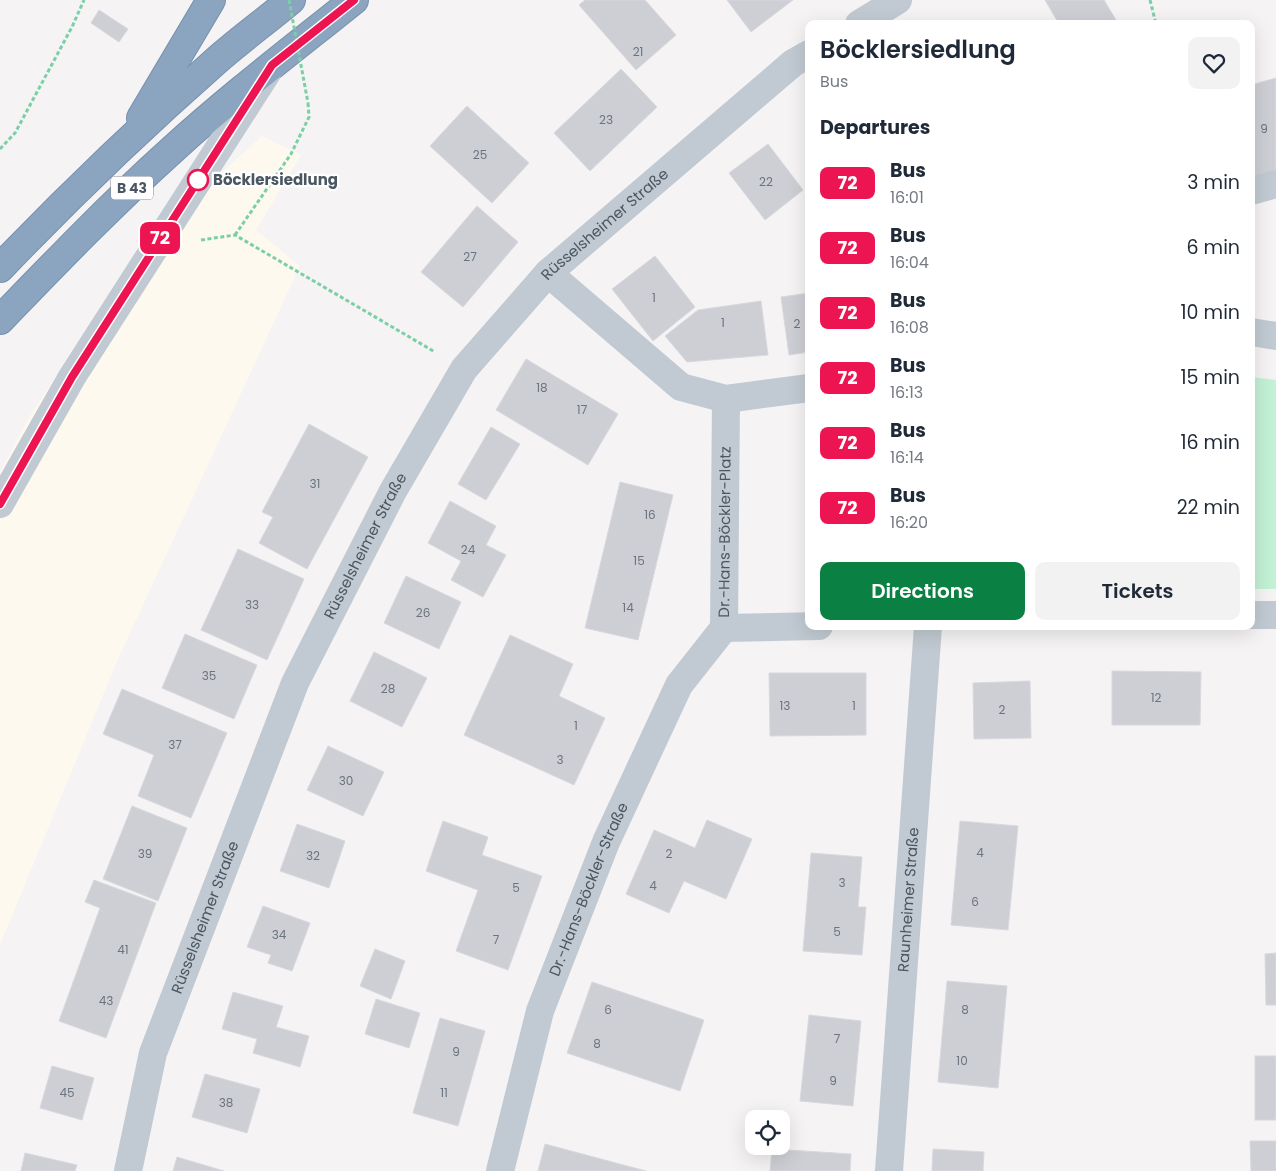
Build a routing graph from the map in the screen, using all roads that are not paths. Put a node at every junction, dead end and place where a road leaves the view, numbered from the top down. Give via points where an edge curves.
1 (211, 0) edge
2 (290, 0) edge
3 (354, 0) edge
4 (898, 0) edge
5 (866, 20) edge
6 (805, 56) edge
7 (272, 65) junction
8 (127, 143) junction
9 (1276, 184) edge
10 (1255, 191) edge
11 (0, 268) edge
12 (548, 273) junction
13 (0, 320) edge
14 (1255, 333) edge
15 (1276, 336) edge
16 (805, 389) edge
17 (726, 399) junction
18 (0, 504) edge
19 (1255, 615) edge
20 (1276, 615) edge
21 (805, 626) edge
22 (724, 628) junction
23 (928, 630) edge
24 (128, 1171) edge
25 (500, 1171) edge
26 (889, 1171) edge

1 - 8 highway
2 - 8 highway, B 43 via 218,59
3 - 7 highway, B 43
4 - 5 street
6 - 12 street, Rüsselsheimer Straße via 793,63
7 - 13 highway, B 43 via 78,238
7 - 18 street via 72,377
8 - 11 highway, B 43
9 - 10 street
12 - 17 street via 680,387
12 - 24 street, Rüsselsheimer Straße via 464,369 393,491 295,683 153,1053
14 - 15 street
16 - 17 street
17 - 22 street, Dr.-Hans-Böckler-Platz
19 - 20 street
21 - 22 street, Dr.-Hans-Böckler-Platz
22 - 25 street, Dr.-Hans-Böckler-Straße via 679,685 606,842 540,1010
23 - 26 street, Raunheimer Straße

